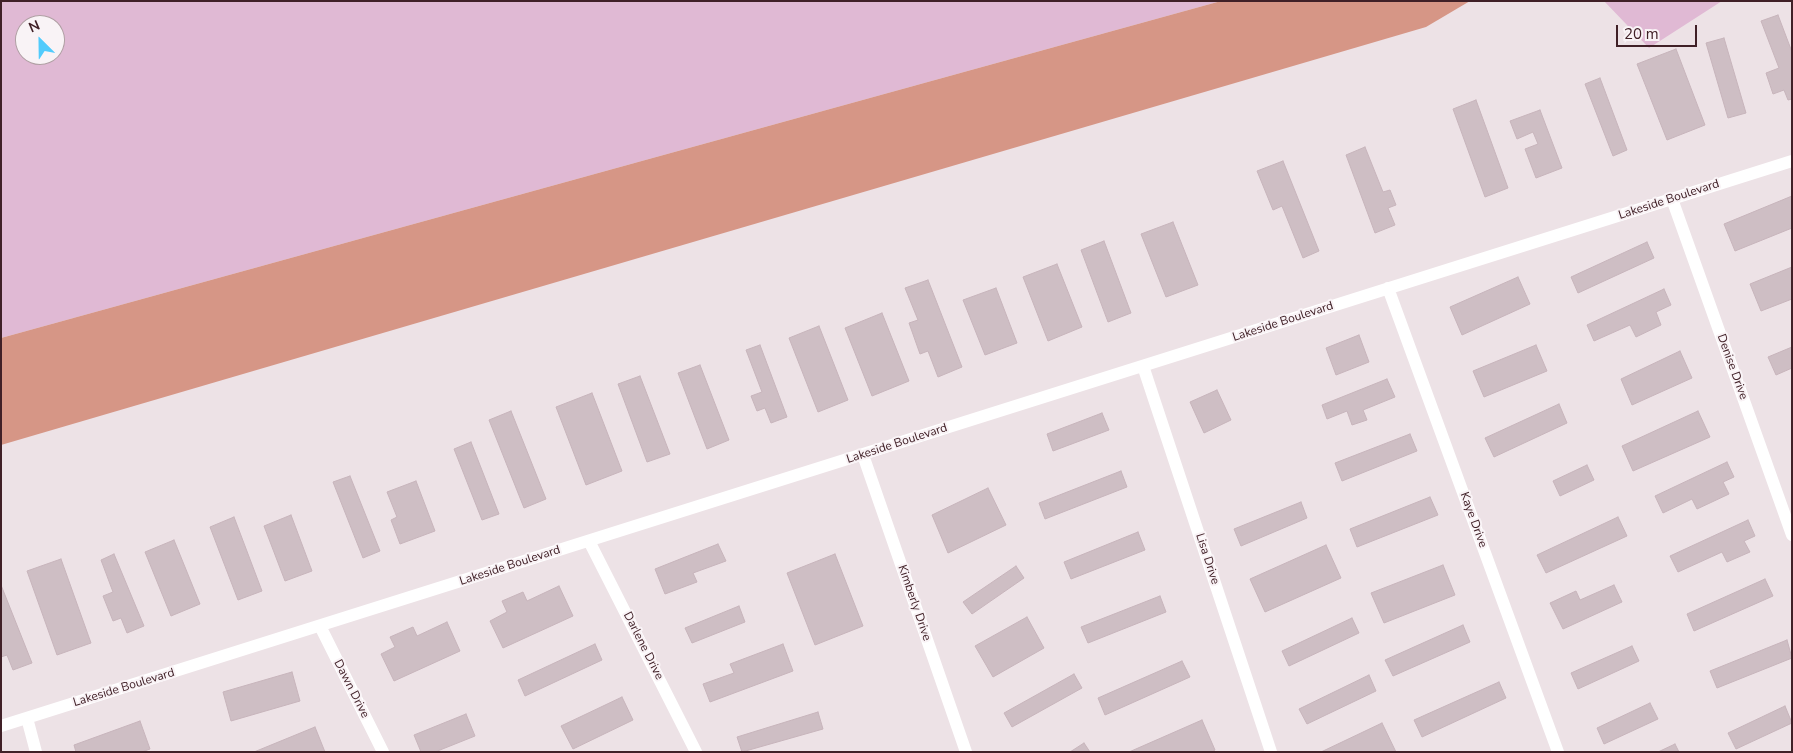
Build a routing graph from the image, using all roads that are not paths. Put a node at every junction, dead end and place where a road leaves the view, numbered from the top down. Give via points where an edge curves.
1 (1792, 161) edge
2 (1672, 199) junction
3 (1388, 288) junction
4 (1143, 366) junction
5 (863, 455) junction
6 (1792, 535) edge
7 (589, 541) junction
8 (320, 626) junction
9 (27, 718) junction
10 (1, 726) edge
11 (36, 752) edge
12 (383, 752) edge
13 (696, 752) edge
14 (966, 752) edge
15 (1271, 752) edge
16 (1558, 752) edge

1 - 2 lane, Lakeside Boulevard
2 - 3 lane, Lakeside Boulevard
2 - 6 lane, Denise Drive
3 - 4 lane, Lakeside Boulevard
3 - 16 lane, Kaye Drive
4 - 5 lane, Lakeside Boulevard
4 - 15 lane, Lisa Drive
5 - 7 lane, Lakeside Boulevard
5 - 14 lane, Kimberly Drive
7 - 8 lane, Lakeside Boulevard
7 - 13 lane, Darlene Drive
8 - 9 lane, Lakeside Boulevard
8 - 12 lane, Dawn Drive
9 - 10 lane, Lakeside Boulevard
9 - 11 lane

